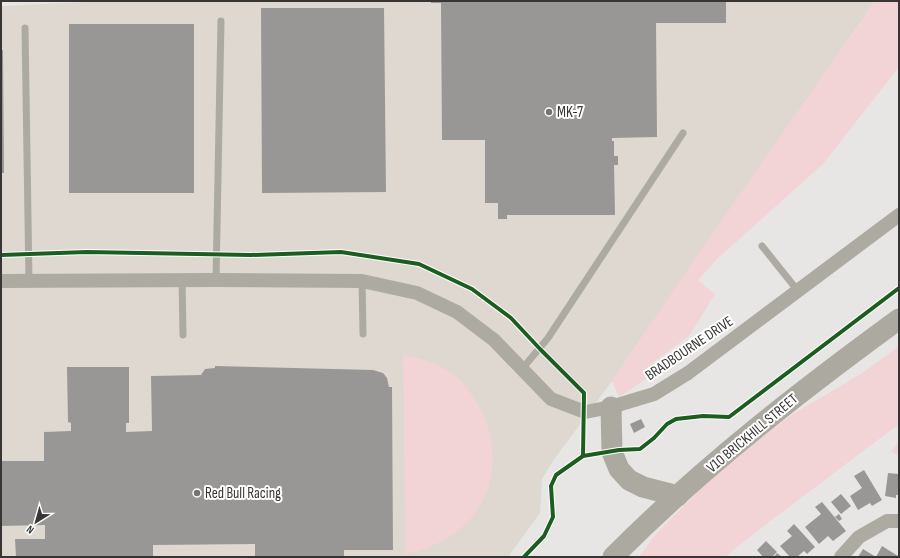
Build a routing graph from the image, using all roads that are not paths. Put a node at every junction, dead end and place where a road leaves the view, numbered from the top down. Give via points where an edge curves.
1 (221, 21) dead end
2 (25, 28) dead end
3 (683, 133) dead end
4 (899, 215) edge
5 (762, 246) dead end
6 (182, 280) junction
7 (216, 280) junction
8 (1, 281) edge
9 (29, 281) junction
10 (362, 282) junction
11 (798, 291) junction
12 (899, 319) edge
13 (363, 334) dead end
14 (183, 335) dead end
15 (522, 369) junction
16 (611, 407) junction
17 (678, 496) junction
18 (899, 521) edge
19 (647, 522) junction
20 (613, 557) edge
21 (634, 557) edge
22 (841, 557) edge

1 - 7 lane
2 - 9 lane
3 - 15 lane via 548,338
4 - 11 street, BRADBOURNE DRIVE
5 - 11 lane
6 - 7 street, BRADBOURNE DRIVE
6 - 9 street, BRADBOURNE DRIVE
6 - 14 lane
7 - 10 street, BRADBOURNE DRIVE
8 - 9 street, BRADBOURNE DRIVE
10 - 13 lane
10 - 15 street, BRADBOURNE DRIVE via 417,293 457,312 494,340
11 - 16 street, BRADBOURNE DRIVE via 688,373 654,394
12 - 17 street, V10 BRICKHILL STREET via 751,433
15 - 16 street, BRADBOURNE DRIVE via 551,399 584,412
16 - 17 street via 612,452 619,469 629,480 643,487
17 - 19 street, V10 BRICKHILL STREET
18 - 22 street via 887,521 859,538
19 - 20 street, V10 BRICKHILL STREET
19 - 21 street

